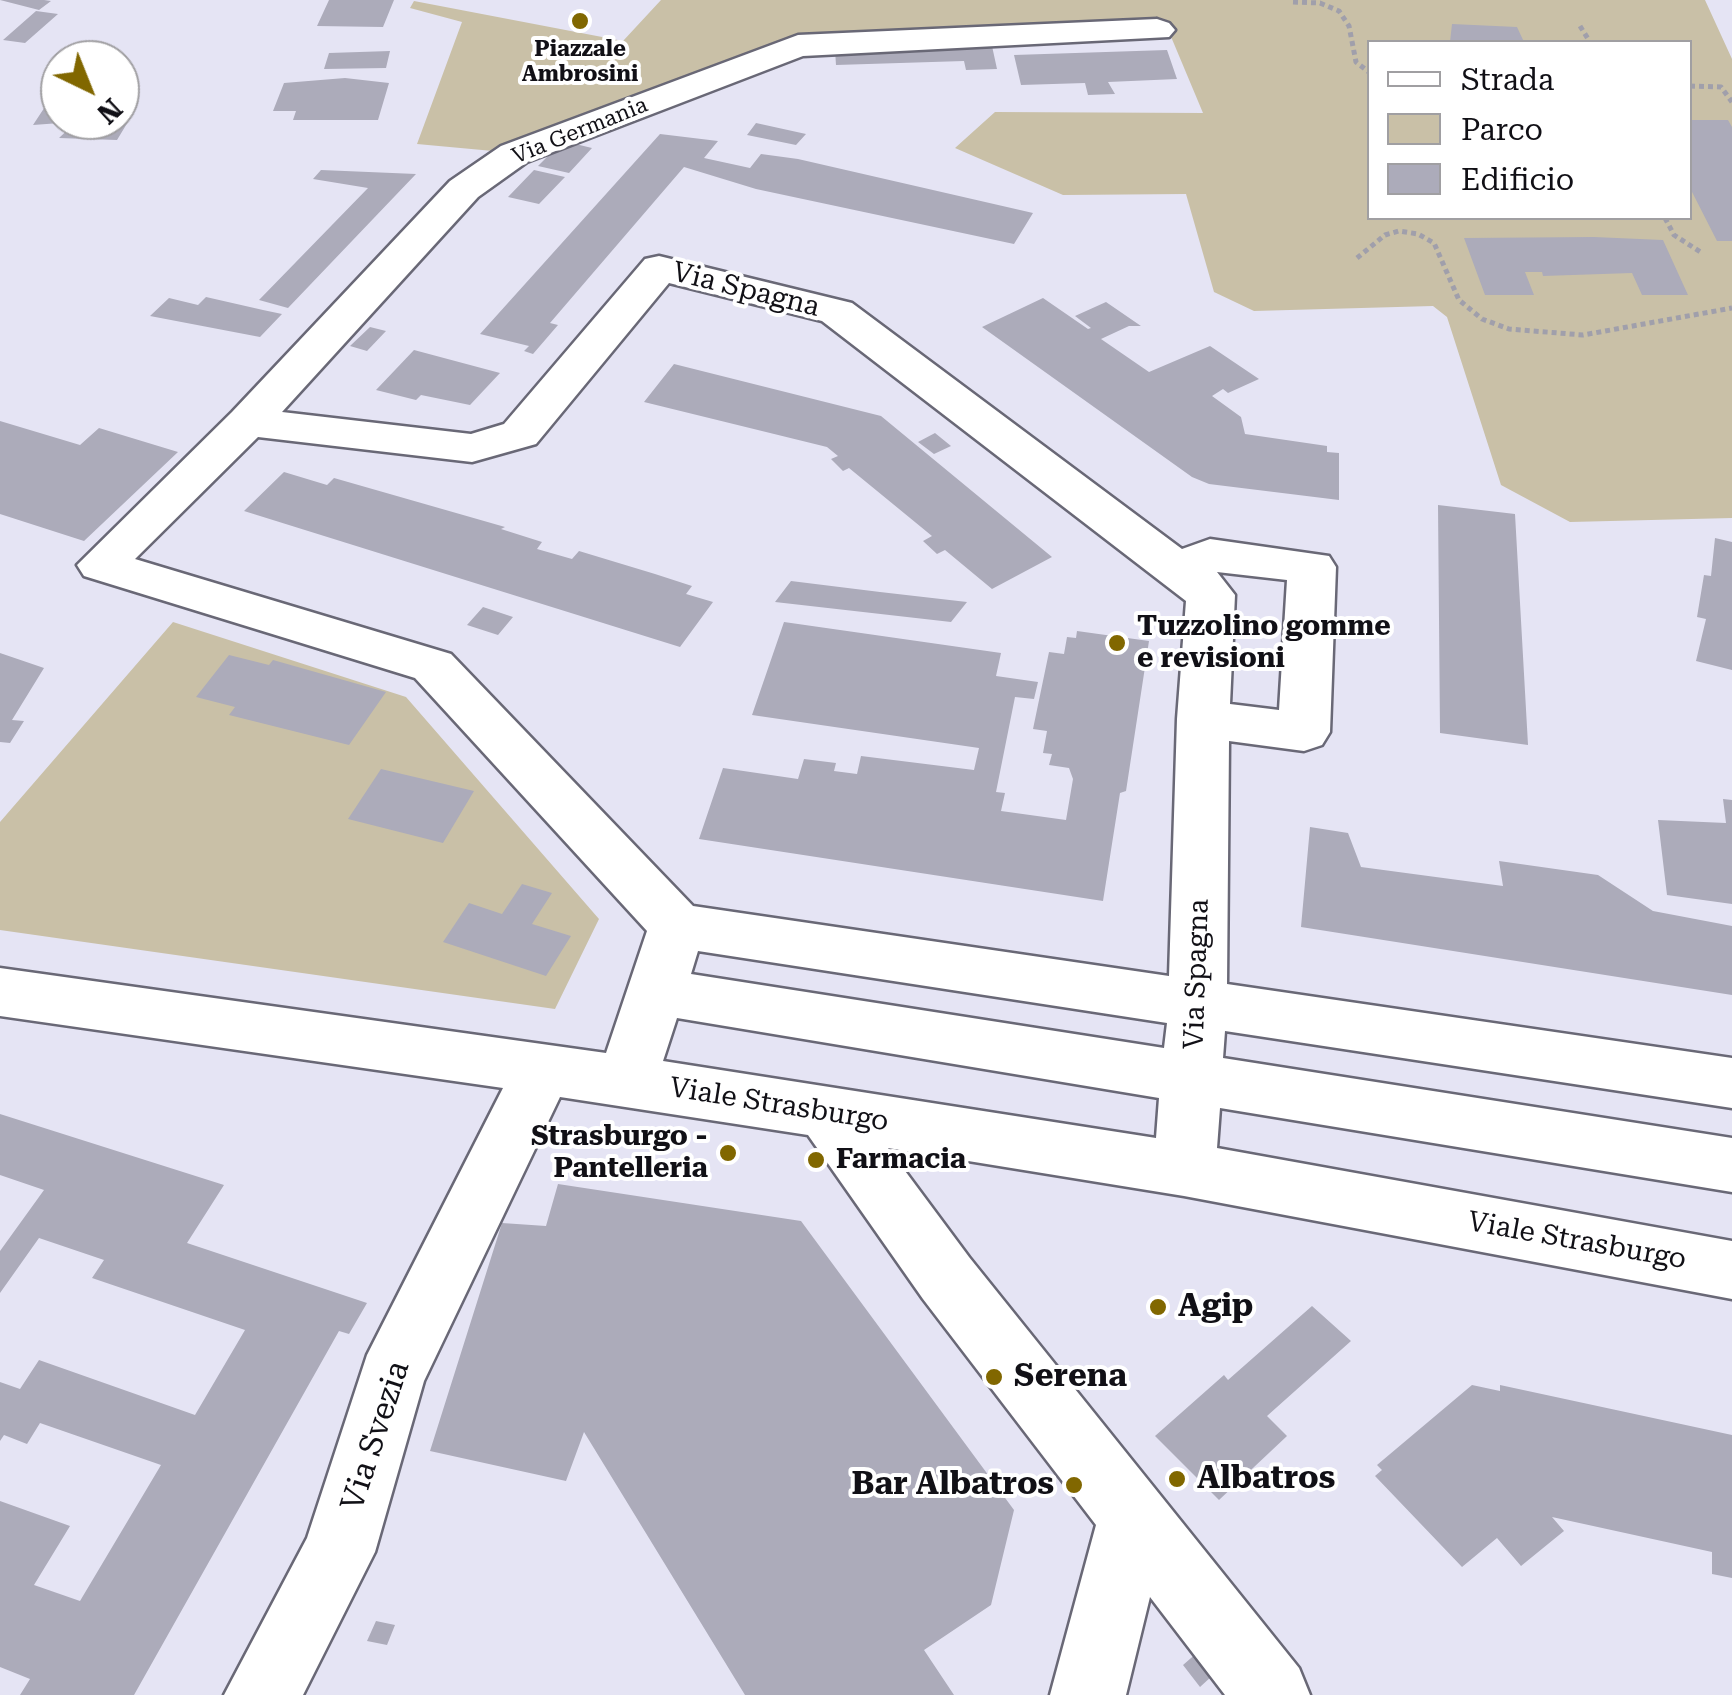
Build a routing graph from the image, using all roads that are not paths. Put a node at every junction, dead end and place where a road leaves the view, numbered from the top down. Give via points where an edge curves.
1 (1157, 30) dead end
2 (248, 422) junction
3 (1179, 571) junction
4 (1203, 719) junction
5 (677, 926) junction
6 (0, 992) edge
7 (659, 992) junction
8 (1198, 1002) junction
9 (543, 1069) junction
10 (1193, 1077) junction
11 (627, 1081) junction
12 (1732, 1083) edge
13 (826, 1112) junction
14 (1732, 1166) edge
15 (1184, 1169) junction
16 (1732, 1270) edge
17 (1134, 1519) junction
18 (262, 1695) edge
19 (1088, 1695) edge
20 (1272, 1695) edge

1 - 2 street, Via Germania via 798,46 514,154 464,189
2 - 3 street, Via Spagna via 472,448 520,434 658,268 837,312
2 - 5 street, Via Germania via 101,565 433,666
3 - 4 street, Via Spagna via 1211,595
3 - 4 street via 1210,555 1312,566 1304,732
4 - 8 street, Via Spagna
5 - 7 street
5 - 8 street
6 - 9 street, Viale Strasburgo
7 - 10 street
7 - 11 street
8 - 10 street, Via Spagna
8 - 12 street
9 - 11 street, Viale Strasburgo
9 - 18 street, Via Svezia via 391,1377 339,1552
10 - 14 street
10 - 15 street, Via Spagna
11 - 13 street, Viale Strasburgo
13 - 15 street, Viale Strasburgo
13 - 17 street
15 - 16 street, Viale Strasburgo
17 - 19 street
17 - 20 street

